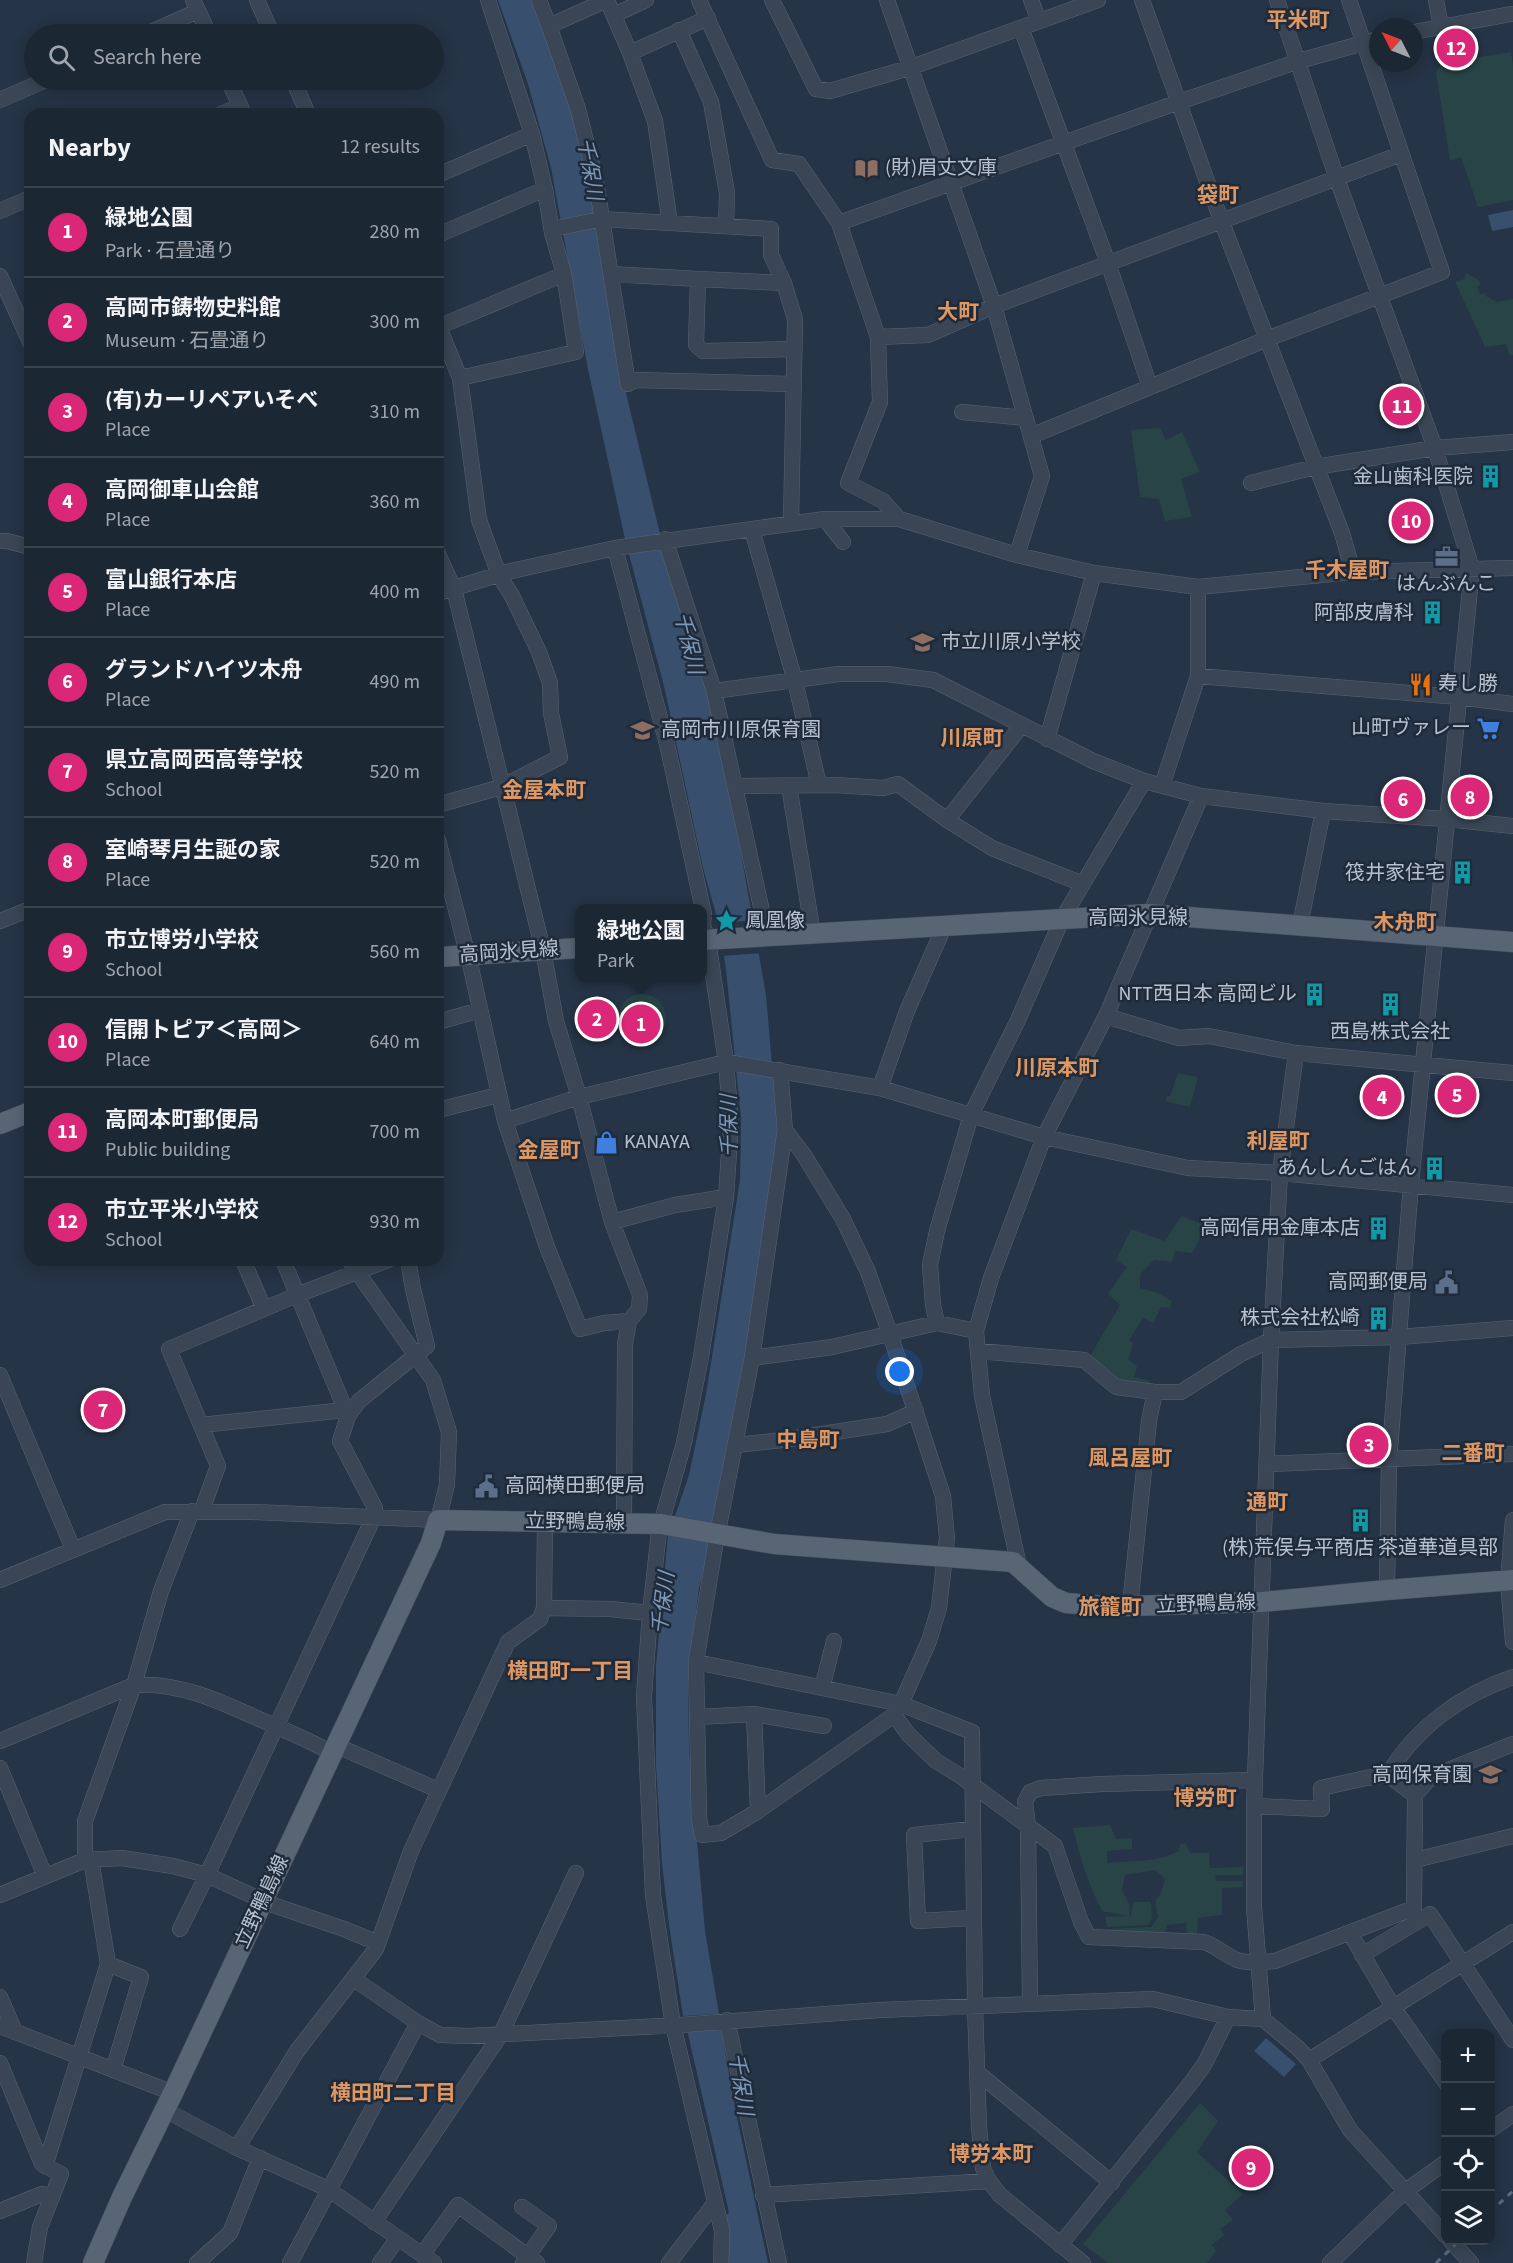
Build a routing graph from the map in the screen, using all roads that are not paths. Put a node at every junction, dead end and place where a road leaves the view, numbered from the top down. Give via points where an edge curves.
1 (257, 0) edge
2 (488, 0) edge
3 (539, 0) edge
4 (607, 0) edge
5 (646, 0) edge
6 (699, 0) edge
7 (771, 0) edge
8 (887, 0) edge
9 (1031, 0) edge
10 (1098, 0) edge
11 (1142, 0) edge
12 (1278, 0) edge
13 (1349, 0) edge
14 (1436, 0) edge
15 (196, 6) edge
16 (1511, 12) edge
17 (614, 15) junction
18 (708, 18) junction
19 (1039, 21) junction
20 (164, 24) edge
21 (204, 24) edge
22 (268, 24) edge
23 (549, 26) junction
24 (1441, 27) junction
25 (1021, 28) junction
26 (680, 30) junction
27 (1423, 30) edge
28 (1369, 36) edge
29 (1369, 41) edge
30 (630, 53) junction
31 (1299, 61) junction
32 (909, 68) junction
33 (1379, 72) edge
34 (24, 90) edge
35 (233, 90) edge
36 (297, 90) edge
37 (0, 100) edge
38 (1179, 102) junction
39 (241, 108) edge
40 (305, 108) edge
41 (532, 134) junction
42 (1063, 143) junction
43 (1401, 154) junction
44 (444, 172) edge
45 (1337, 179) junction
46 (950, 185) junction
47 (545, 189) junction
48 (24, 201) edge
49 (0, 211) edge
50 (600, 219) junction
51 (1221, 220) junction
52 (670, 223) junction
53 (839, 223) junction
54 (726, 226) junction
55 (555, 228) junction
56 (444, 233) edge
57 (1108, 263) junction
58 (564, 274) junction
59 (611, 274) junction
60 (0, 276) edge
61 (698, 279) junction
62 (784, 283) junction
63 (1380, 296) junction
64 (994, 306) junction
65 (444, 326) edge
66 (24, 329) edge
67 (878, 337) junction
68 (444, 339) edge
69 (1267, 339) junction
70 (794, 349) junction
71 (460, 378) junction
72 (793, 384) junction
73 (1150, 387) junction
74 (962, 412) dead end
75 (1026, 418) junction
76 (1031, 436) junction
77 (1513, 442) edge
78 (1435, 448) junction
79 (1315, 467) junction
80 (1251, 483) dead end
81 (825, 519) junction
82 (899, 519) junction
83 (791, 523) junction
84 (752, 530) junction
85 (665, 539) junction
86 (0, 541) edge
87 (843, 542) dead end
88 (24, 545) edge
89 (617, 548) junction
90 (1017, 555) junction
91 (444, 567) edge
92 (1513, 568) edge
93 (1472, 569) junction
94 (1353, 572) junction
95 (1094, 573) junction
96 (499, 576) junction
97 (1198, 587) junction
98 (454, 589) junction
99 (444, 592) edge
100 (1198, 676) junction
101 (795, 681) junction
102 (714, 691) junction
103 (1459, 697) junction
104 (1513, 704) edge
105 (1022, 725) junction
106 (1047, 739) junction
107 (1144, 781) junction
108 (819, 785) junction
109 (735, 786) junction
110 (789, 786) junction
111 (1162, 786) junction
112 (501, 787) junction
113 (1201, 796) junction
114 (444, 803) edge
115 (1323, 811) junction
116 (947, 819) junction
117 (1447, 819) junction
118 (1513, 826) edge
119 (444, 864) edge
120 (1083, 884) junction
121 (702, 904) edge
122 (24, 911) edge
123 (1149, 914) junction
124 (1062, 919) junction
125 (0, 921) edge
126 (1300, 925) junction
127 (944, 927) junction
128 (813, 934) junction
129 (767, 935) junction
130 (1436, 937) junction
131 (710, 940) edge
132 (1513, 942) edge
133 (575, 948) edge
134 (543, 950) junction
135 (467, 955) junction
136 (444, 957) edge
137 (480, 1010) junction
138 (1106, 1016) junction
139 (444, 1020) edge
140 (1296, 1053) junction
141 (729, 1062) junction
142 (1422, 1064) junction
143 (778, 1070) junction
144 (1513, 1073) edge
145 (880, 1088) junction
146 (498, 1095) junction
147 (579, 1097) junction
148 (444, 1108) edge
149 (24, 1114) edge
150 (971, 1115) junction
151 (505, 1120) junction
152 (0, 1124) edge
153 (785, 1130) junction
154 (1044, 1137) junction
155 (1280, 1173) junction
156 (1411, 1184) junction
157 (1513, 1195) edge
158 (726, 1197) junction
159 (612, 1222) junction
160 (246, 1266) edge
161 (285, 1266) edge
162 (352, 1266) edge
163 (409, 1266) edge
164 (297, 1295) junction
165 (264, 1309) junction
166 (629, 1321) junction
167 (937, 1323) junction
168 (1513, 1328) edge
169 (976, 1331) junction
170 (890, 1334) junction
171 (1399, 1337) junction
172 (1271, 1340) junction
173 (978, 1351) junction
174 (415, 1353) junction
175 (752, 1358) junction
176 (0, 1375) edge
177 (1155, 1392) junction
178 (916, 1411) junction
179 (347, 1413) junction
180 (201, 1425) junction
181 (736, 1444) junction
182 (1513, 1454) edge
183 (1389, 1461) junction
184 (1267, 1464) junction
185 (197, 1510) junction
186 (373, 1516) junction
187 (438, 1520) junction
188 (1513, 1520) edge
189 (545, 1521) junction
190 (624, 1522) junction
191 (663, 1524) junction
192 (716, 1533) junction
193 (73, 1549) junction
194 (946, 1558) junction
195 (1018, 1566) junction
196 (0, 1580) edge
197 (1510, 1581) edge
198 (1387, 1590) junction
199 (1262, 1602) junction
200 (1130, 1606) junction
201 (544, 1608) junction
202 (650, 1613) junction
203 (834, 1641) dead end
204 (1513, 1642) edge
205 (696, 1662) junction
206 (1513, 1677) edge
207 (134, 1685) junction
208 (822, 1688) junction
209 (898, 1710) junction
210 (754, 1714) junction
211 (697, 1717) junction
212 (276, 1726) junction
213 (824, 1726) dead end
214 (0, 1741) edge
215 (1513, 1744) edge
216 (334, 1749) junction
217 (0, 1768) edge
218 (1388, 1775) junction
219 (1255, 1780) junction
220 (971, 1784) junction
221 (438, 1790) junction
222 (1415, 1795) junction
223 (1254, 1806) junction
224 (758, 1811) junction
225 (1028, 1825) junction
226 (972, 1829) junction
227 (1513, 1836) edge
228 (88, 1860) junction
229 (1415, 1860) junction
230 (576, 1873) dead end
231 (207, 1875) junction
232 (45, 1876) junction
233 (0, 1894) edge
234 (262, 1899) junction
235 (973, 1918) junction
236 (180, 1929) dead end
237 (1513, 1932) edge
238 (1350, 1933) junction
239 (378, 1943) junction
240 (1362, 1955) junction
241 (1258, 1962) junction
242 (1463, 1962) junction
243 (108, 1964) junction
244 (354, 1979) junction
245 (0, 1997) edge
246 (1030, 2004) junction
247 (975, 2006) junction
248 (1394, 2007) junction
249 (1228, 2017) junction
250 (1263, 2019) junction
251 (725, 2020) junction
252 (418, 2023) junction
253 (676, 2025) junction
254 (0, 2026) edge
255 (15, 2032) junction
256 (501, 2034) junction
257 (1513, 2040) edge
258 (79, 2056) junction
259 (1309, 2060) junction
260 (0, 2063) edge
261 (113, 2070) junction
262 (978, 2073) junction
263 (1441, 2076) edge
264 (169, 2102) junction
265 (1513, 2114) edge
266 (1495, 2127) edge
267 (237, 2148) junction
268 (260, 2158) junction
269 (45, 2166) junction
270 (1441, 2166) edge
271 (990, 2181) junction
272 (1112, 2183) junction
273 (328, 2189) junction
274 (1404, 2192) junction
275 (764, 2194) junction
276 (51, 2196) junction
277 (714, 2204) junction
278 (522, 2207) dead end
279 (0, 2211) edge
280 (374, 2222) junction
281 (1441, 2231) edge
282 (398, 2238) junction
283 (1060, 2245) junction
284 (1454, 2245) edge
285 (428, 2259) edge
286 (529, 2261) edge
287 (34, 2263) edge
288 (93, 2263) edge
289 (197, 2263) edge
290 (290, 2263) edge
291 (380, 2263) edge
292 (669, 2263) edge
293 (721, 2263) edge
294 (779, 2263) edge
295 (1083, 2263) edge
296 (1330, 2263) edge
297 (1472, 2263) edge

1 - 22 street
2 - 41 street
3 - 23 street
4 - 17 street
4 - 23 street
5 - 17 street
6 - 18 street
7 - 32 street via 816,89 830,91
8 - 32 street
9 - 19 street
10 - 19 street
11 - 38 street
12 - 31 street
13 - 28 street
14 - 24 street
15 - 20 street
15 - 21 street
16 - 24 street
17 - 30 street
18 - 26 street
18 - 53 street via 772,160 799,164
19 - 25 street
23 - 50 street via 578,109 596,181
24 - 27 street
25 - 32 street
25 - 42 street
26 - 30 street
26 - 54 street via 711,102 727,193
29 - 31 street
30 - 52 street via 655,121
31 - 38 street
31 - 45 street
32 - 46 street
33 - 43 street
34 - 37 street
35 - 39 street
36 - 40 street
38 - 42 street
38 - 51 street
41 - 44 street
41 - 47 street
42 - 46 street
42 - 57 street
43 - 45 street
43 - 63 street via 1442,272
45 - 51 street
45 - 63 street
46 - 53 street
46 - 64 street
47 - 55 street
47 - 56 street
48 - 49 street
50 - 52 street
50 - 55 street
50 - 59 street
51 - 57 street
51 - 69 street
52 - 54 street
53 - 67 street
54 - 62 street via 771,229 771,255
55 - 58 street
57 - 64 street
57 - 73 street
58 - 65 street
58 - 71 street via 576,352
59 - 61 street
59 - 72 street via 627,384 635,380
60 - 66 street
61 - 62 street
61 - 70 street via 696,345 703,351
62 - 70 street via 795,319
63 - 69 street
63 - 78 street
64 - 67 street via 928,335
64 - 75 street
67 - 82 street via 880,402 848,483 883,501
68 - 71 street
69 - 73 street
69 - 79 street
70 - 72 street
71 - 96 street via 479,520
72 - 83 street
73 - 76 street
74 - 75 street
75 - 76 street
76 - 90 street via 1042,476
77 - 78 street
78 - 79 street
78 - 93 street
79 - 80 street
79 - 94 street
81 - 82 street
81 - 83 street
81 - 87 street
82 - 90 street
83 - 84 street
84 - 85 street
84 - 101 street
85 - 89 street
85 - 102 street
86 - 88 street
89 - 96 street
89 - 121 street via 668,744
90 - 95 street
91 - 98 street
92 - 93 street
93 - 94 street
93 - 103 street
94 - 97 street
95 - 97 street
95 - 106 street
96 - 98 street
96 - 112 street via 539,652 550,683 551,713 560,756
97 - 100 street
98 - 99 street
98 - 112 street
100 - 103 street
100 - 111 street
101 - 102 street
101 - 105 street via 839,674 887,674 933,680
101 - 108 street
102 - 109 street
103 - 104 street
103 - 117 street
105 - 106 street
105 - 116 street
106 - 107 street
107 - 111 street
107 - 120 street
108 - 110 street
108 - 116 street via 883,788 898,784
109 - 110 street
109 - 129 street
110 - 128 street
111 - 113 street
112 - 114 street
112 - 134 street
113 - 115 street
113 - 123 street
115 - 117 street
115 - 126 street
116 - 120 street via 992,848
117 - 118 street
117 - 130 street
119 - 135 street
120 - 124 street
122 - 125 street
123 - 124 main road, 高岡氷見線
123 - 126 main road, 高岡氷見線
123 - 138 street
124 - 127 main road, 高岡氷見線
124 - 150 street
126 - 130 main road, 高岡氷見線
127 - 128 main road, 高岡氷見線
127 - 145 street via 907,1011
128 - 129 main road, 高岡氷見線
129 - 131 main road, 高岡氷見線
130 - 132 main road, 高岡氷見線
130 - 142 street
131 - 141 street
133 - 134 main road, 高岡氷見線
134 - 135 main road, 高岡氷見線
134 - 147 street via 556,1021
135 - 136 main road, 高岡氷見線
135 - 137 street
137 - 139 street
137 - 146 street
138 - 140 street via 1179,1038 1209,1036
138 - 154 street
140 - 142 street
140 - 155 street
141 - 143 street
141 - 147 street
141 - 158 street via 731,1123
142 - 144 street
142 - 156 street
143 - 145 street
143 - 153 street
145 - 150 street
146 - 148 street
146 - 151 street
147 - 151 street
147 - 159 street
149 - 152 main road
150 - 154 street
150 - 167 street via 930,1265
151 - 166 street via 547,1247 580,1329
153 - 170 street via 843,1219
153 - 175 street
154 - 155 street via 1188,1168
154 - 169 street
155 - 156 street
155 - 172 street
156 - 157 street
156 - 171 street
158 - 159 street via 675,1205
158 - 191 street via 703,1346
159 - 166 street via 640,1295 639,1309
160 - 165 street
161 - 164 street
162 - 164 street
162 - 174 street
163 - 174 street via 427,1346
164 - 165 street
164 - 179 street
165 - 180 street via 169,1349
166 - 190 street via 625,1344
167 - 169 street
167 - 170 street
168 - 171 street
169 - 173 street
170 - 175 street
170 - 178 street
171 - 172 street
171 - 183 street
172 - 177 street via 1181,1392
172 - 184 street
173 - 177 street via 1084,1360 1116,1387
173 - 195 street via 982,1396
174 - 179 street
174 - 187 street via 433,1380 449,1432 447,1485
175 - 181 street
176 - 193 street
177 - 200 street
178 - 181 street via 886,1424
178 - 194 street via 943,1496
179 - 180 street
179 - 186 street via 340,1441 375,1508
180 - 185 street via 218,1466
181 - 192 street
182 - 183 street
183 - 184 street
183 - 198 street
184 - 199 street
185 - 186 street
185 - 193 street via 165,1512
185 - 207 street via 161,1591
186 - 187 street
186 - 212 street
187 - 189 main road, 立野鴨島線
187 - 216 main road, 立野鴨島線 via 431,1543
188 - 197 street
189 - 190 main road, 立野鴨島線
189 - 201 street
190 - 191 main road, 立野鴨島線
191 - 192 main road, 立野鴨島線
191 - 202 street
192 - 194 main road, 立野鴨島線 via 774,1544
192 - 205 street
193 - 196 street
194 - 195 main road, 立野鴨島線 via 1013,1562
194 - 209 street via 939,1608
195 - 200 main road, 立野鴨島線 via 1052,1597 1066,1603
197 - 198 main road, 立野鴨島線
197 - 204 street
198 - 199 main road, 立野鴨島線
199 - 200 main road, 立野鴨島線
199 - 219 street
201 - 202 street
201 - 221 street via 540,1619 508,1642
202 - 253 street via 644,1697 653,1895
203 - 208 street
205 - 208 street
205 - 211 street
206 - 218 street via 1483,1688 1443,1714 1416,1736
207 - 212 street via 187,1690
207 - 214 street
207 - 228 street via 85,1821
208 - 209 street
209 - 220 street via 922,1750
209 - 220 street via 972,1732
209 - 224 street
210 - 211 street
210 - 213 street
210 - 224 street
211 - 224 street via 702,1835 721,1833
212 - 216 street
212 - 231 street
215 - 222 street via 1431,1777
216 - 221 street
216 - 234 main road, 立野鴨島線
217 - 232 street
218 - 222 street
218 - 223 street via 1321,1788 1322,1809
219 - 223 street
219 - 225 street via 1041,1788 1030,1792 1025,1802
220 - 225 street
220 - 226 street
221 - 239 street
222 - 229 street
223 - 241 street
225 - 241 street via 1056,1846 1089,1936 1204,1942 1237,1960
225 - 246 street
226 - 235 street
226 - 235 street via 914,1835 918,1921
227 - 229 street
228 - 231 street via 122,1858
228 - 232 street
228 - 243 street
229 - 238 street via 1414,1908
230 - 256 street
231 - 234 street
231 - 236 street
232 - 233 street
234 - 239 street
234 - 264 main road, 立野鴨島線
235 - 247 street
237 - 242 street
238 - 240 street
238 - 241 street via 1275,1961
239 - 244 street
240 - 242 street via 1430,1914
240 - 248 street
241 - 250 street
242 - 248 street
242 - 257 street
243 - 258 street
243 - 261 street via 141,1977
244 - 252 street
244 - 267 street via 297,2052
245 - 255 street
246 - 247 street
246 - 249 street via 1153,1999
247 - 251 street
247 - 262 street
248 - 259 street
248 - 263 street
249 - 250 street
249 - 272 street via 1204,2065
250 - 259 street
251 - 253 street
251 - 275 street
252 - 256 street via 440,2035
252 - 273 street
253 - 256 street
253 - 277 street
254 - 255 street
255 - 258 street
256 - 280 street
258 - 261 street
258 - 269 street
259 - 274 street via 1350,2130
260 - 269 street
261 - 264 street
262 - 271 street via 980,2148
262 - 272 street
264 - 267 street
264 - 288 main road, 立野鴨島線
265 - 266 street
267 - 268 street
268 - 273 street
268 - 289 street via 230,2233
269 - 276 street via 61,2174
270 - 274 street
271 - 275 street
271 - 283 street via 1000,2195
272 - 283 street
273 - 280 street
273 - 290 street
274 - 281 street
274 - 296 street
275 - 294 street
276 - 279 street via 42,2194
276 - 287 street via 40,2227
277 - 292 street
277 - 293 street via 722,2231
278 - 286 street via 549,2226
280 - 282 street
282 - 285 street
282 - 291 street
283 - 295 street
284 - 297 street
285 - 286 street via 458,2205

